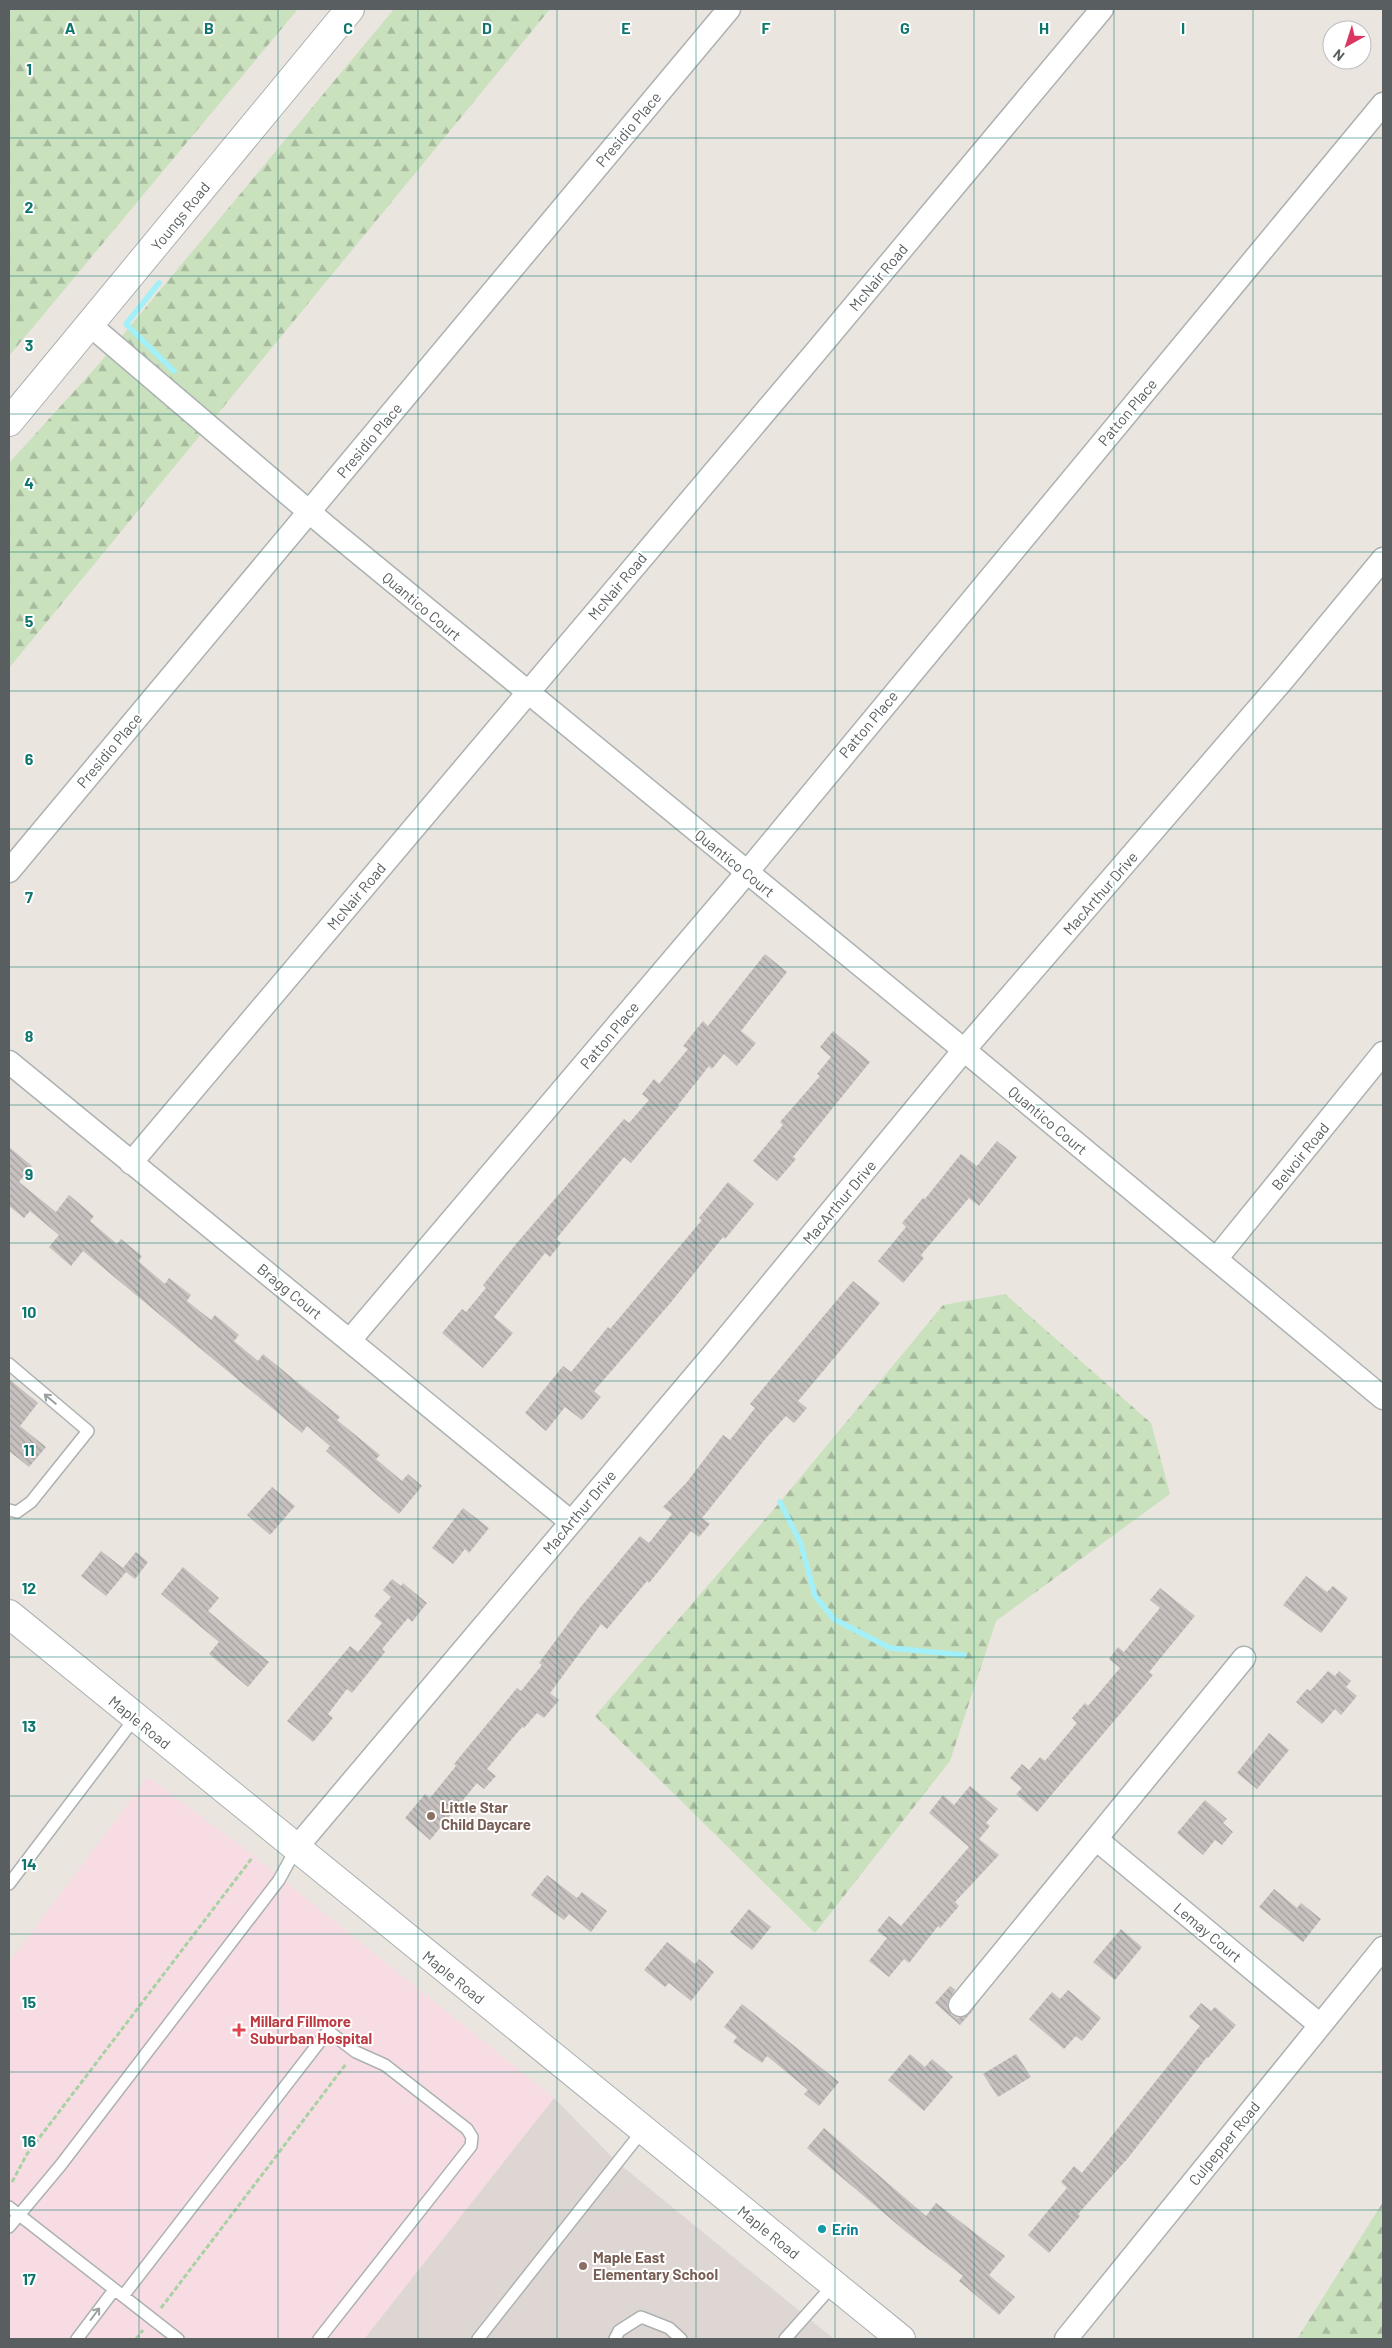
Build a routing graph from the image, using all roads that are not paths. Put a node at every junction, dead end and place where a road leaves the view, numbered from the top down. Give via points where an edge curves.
1 (350, 9) edge
2 (729, 9) edge
3 (1102, 9) edge
4 (1383, 104) edge
5 (90, 325) junction
6 (9, 422) edge
7 (309, 512) junction
8 (1383, 560) edge
9 (527, 693) junction
10 (9, 871) edge
11 (746, 872) junction
12 (964, 1050) junction
13 (1383, 1054) edge
14 (9, 1062) edge
15 (131, 1163) junction
16 (1216, 1259) junction
17 (350, 1340) junction
18 (9, 1364) edge
19 (1383, 1398) edge
20 (9, 1510) edge
21 (571, 1522) junction
22 (9, 1614) edge
23 (1244, 1658) dead end
24 (135, 1718) junction
25 (1096, 1839) junction
26 (297, 1847) junction
27 (9, 1884) edge
28 (1383, 1948) edge
29 (960, 2005) dead end
30 (1320, 2025) junction
31 (643, 2130) junction
32 (9, 2207) edge
33 (18, 2215) junction
34 (9, 2227) edge
35 (833, 2285) junction
36 (119, 2293) junction
37 (77, 2339) edge
38 (177, 2339) edge
39 (319, 2339) edge
40 (478, 2339) edge
41 (615, 2339) edge
42 (681, 2339) edge
43 (785, 2339) edge
44 (901, 2339) edge
45 (1066, 2339) edge

1 - 5 main road, Youngs Road
2 - 7 street, Presidio Place
3 - 9 street, McNair Road
4 - 11 street, Patton Place
5 - 6 main road, Youngs Road
5 - 7 street, Quantico Court
7 - 9 street, Quantico Court
7 - 10 street, Presidio Place
8 - 12 street, MacArthur Drive
9 - 11 street, Quantico Court
9 - 15 street, McNair Road
11 - 12 street, Quantico Court
11 - 17 street, Patton Place
12 - 16 street, Quantico Court
12 - 21 street, MacArthur Drive via 716,1352
13 - 16 street, Belvoir Road
14 - 15 street, Bragg Court
15 - 17 street, Bragg Court
16 - 19 street, Quantico Court
17 - 21 street, Bragg Court
20 -> 18 lane via 17,1512 31,1502 88,1430
21 - 26 street, MacArthur Drive
22 - 24 main road, Maple Road
23 - 25 street
24 - 26 main road, Maple Road
24 - 27 lane
25 - 29 street
25 - 30 street, Lemay Court
26 - 31 main road, Maple Road
26 - 33 lane via 279,1880 50,2179
28 - 30 street, Culpepper Road
30 - 45 street, Culpepper Road
31 - 35 main road, Maple Road
31 - 40 lane
32 - 33 lane
33 - 34 lane
33 - 36 lane
35 - 43 lane
35 - 44 main road, Maple Road
37 -> 36 lane
36 - 38 lane
36 - 39 lane via 328,2032 356,2052 386,2065 467,2129 472,2137 471,2146
41 - 42 lane via 619,2331 641,2316 669,2328

